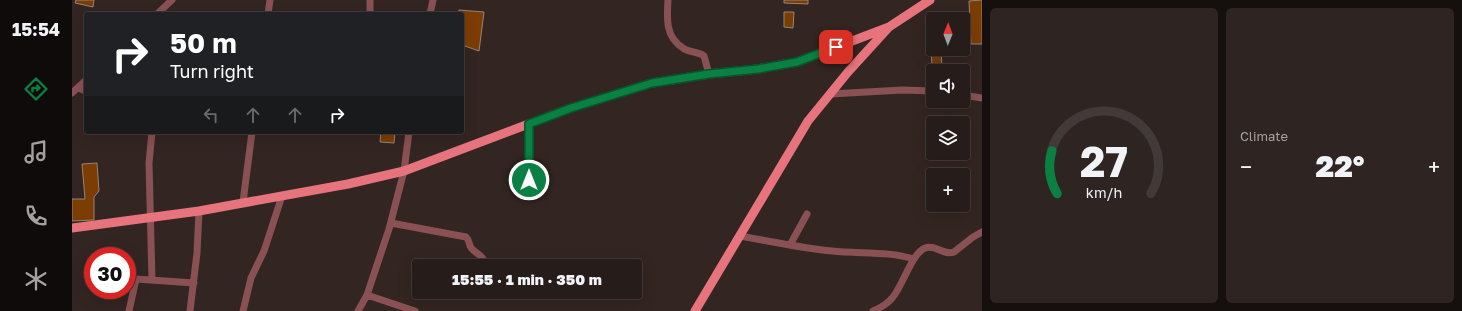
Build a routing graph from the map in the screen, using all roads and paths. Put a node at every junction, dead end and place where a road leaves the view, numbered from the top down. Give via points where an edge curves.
1 (172, 0) edge
2 (270, 0) edge
3 (370, 0) edge
4 (433, 0) edge
5 (668, 0) edge
6 (930, 0) edge
7 (159, 12) edge
8 (268, 12) edge
9 (370, 12) edge
10 (430, 12) edge
11 (889, 27) junction
12 (709, 74) junction
13 (84, 82) edge
14 (78, 88) junction
15 (84, 90) edge
16 (926, 91) edge
17 (72, 93) edge
18 (831, 94) junction
19 (970, 96) edge
20 (982, 98) edge
21 (529, 124) junction
22 (152, 134) edge
23 (252, 134) edge
24 (409, 134) edge
25 (404, 171) junction
26 (529, 180) dead end
27 (282, 196) junction
28 (243, 202) junction
29 (199, 211) junction
30 (807, 214) dead end
31 (150, 218) junction
32 (390, 223) junction
33 (72, 228) edge
34 (982, 232) edge
35 (739, 236) junction
36 (790, 245) junction
37 (483, 259) edge
38 (914, 259) junction
39 (152, 280) junction
40 (194, 283) junction
41 (367, 295) junction
42 (389, 303) junction
43 (877, 310) edge
44 (129, 311) edge
45 (190, 311) edge
46 (243, 311) edge
47 (358, 311) edge
48 (389, 311) edge
49 (415, 311) edge
50 (694, 311) edge

1 - 7 street
2 - 8 street
3 - 9 street
4 - 10 street
5 - 12 street via 668,31 682,48 704,56
6 - 11 main road
11 - 12 main road via 797,62
11 - 18 main road
12 - 21 main road via 652,83
13 - 14 street
14 - 15 street
14 - 17 street
16 - 18 street
18 - 35 main road via 808,121
19 - 20 street
21 - 25 main road
21 - 26 street
22 - 31 street via 149,163
23 - 28 street
24 - 25 street
25 - 27 main road
25 - 32 street
27 - 28 main road
27 - 46 street via 264,251 251,278
28 - 29 main road
29 - 31 main road
29 - 40 street
30 - 36 street
31 - 33 main road
31 - 39 street
32 - 37 street via 466,237 470,246
32 - 41 street
34 - 38 street via 954,252 925,248
35 - 36 street
35 - 50 main road
36 - 38 street via 834,251 893,254
38 - 43 street via 893,298
39 - 40 street
39 - 44 street via 136,279
40 - 45 street
41 - 42 street
41 - 47 street
42 - 48 street
42 - 49 street

